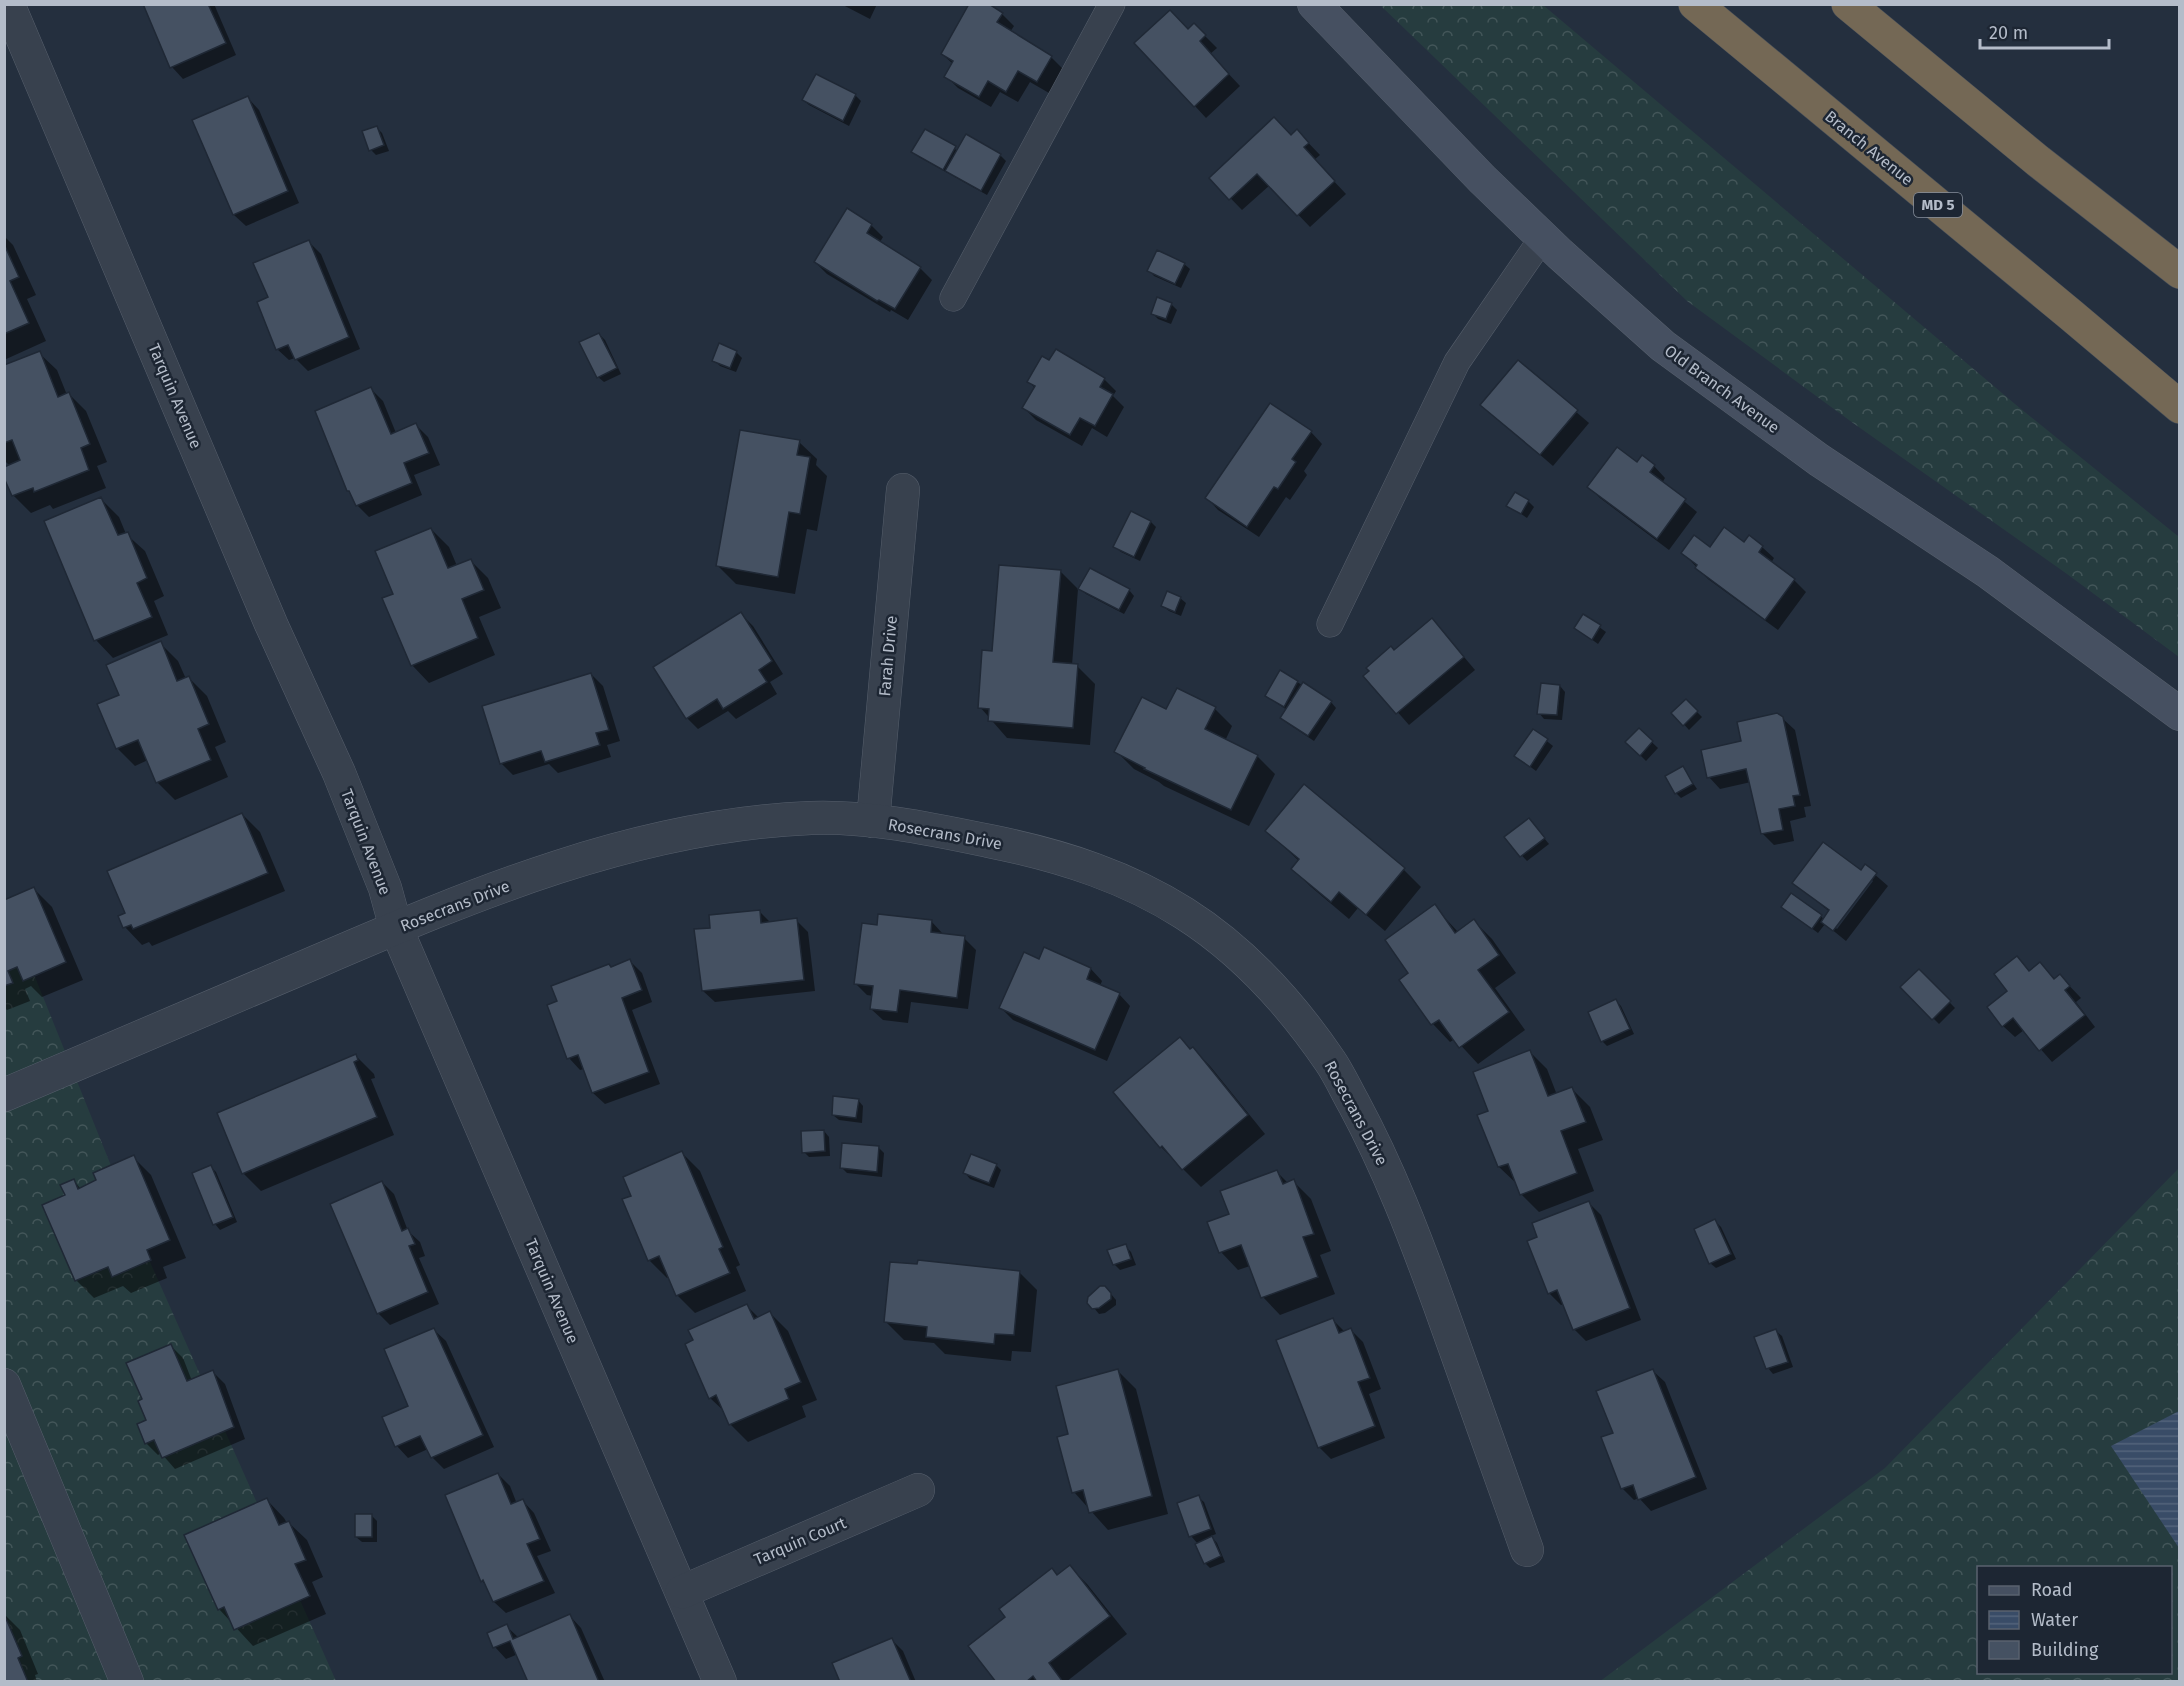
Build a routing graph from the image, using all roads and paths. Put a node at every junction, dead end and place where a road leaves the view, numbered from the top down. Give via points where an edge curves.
1 (8, 4) edge
2 (1112, 4) edge
3 (1314, 4) edge
4 (1695, 4) edge
5 (1848, 4) edge
6 (1543, 237) junction
7 (2180, 272) edge
8 (953, 298) dead end
9 (2180, 407) edge
10 (903, 490) dead end
11 (1330, 624) dead end
12 (2180, 714) edge
13 (873, 821) junction
14 (396, 928) junction
15 (4, 1095) edge
16 (4, 1385) edge
17 (918, 1490) dead end
18 (1527, 1550) dead end
19 (682, 1592) junction
20 (127, 1682) edge
21 (720, 1682) edge

1 - 14 street, Tarquin Avenue via 271,624 343,784 385,888
2 - 8 lane
3 - 6 main road, Old Branch Avenue
4 - 9 highway, Branch Avenue / MD 5
5 - 7 highway
6 - 11 lane via 1457,362
6 - 12 main road, Old Branch Avenue via 1663,346 1819,460 1988,572
10 - 13 street, Farah Drive
13 - 14 street, Rosecrans Drive via 771,821 660,839 564,864
13 - 18 street, Rosecrans Drive via 1011,845 1063,858 1117,878 1152,893 1222,938 1270,985 1333,1065 1399,1196
14 - 15 street, Rosecrans Drive
14 - 19 street, Tarquin Avenue
16 - 20 street
17 - 19 street, Tarquin Court
19 - 21 street, Tarquin Avenue

